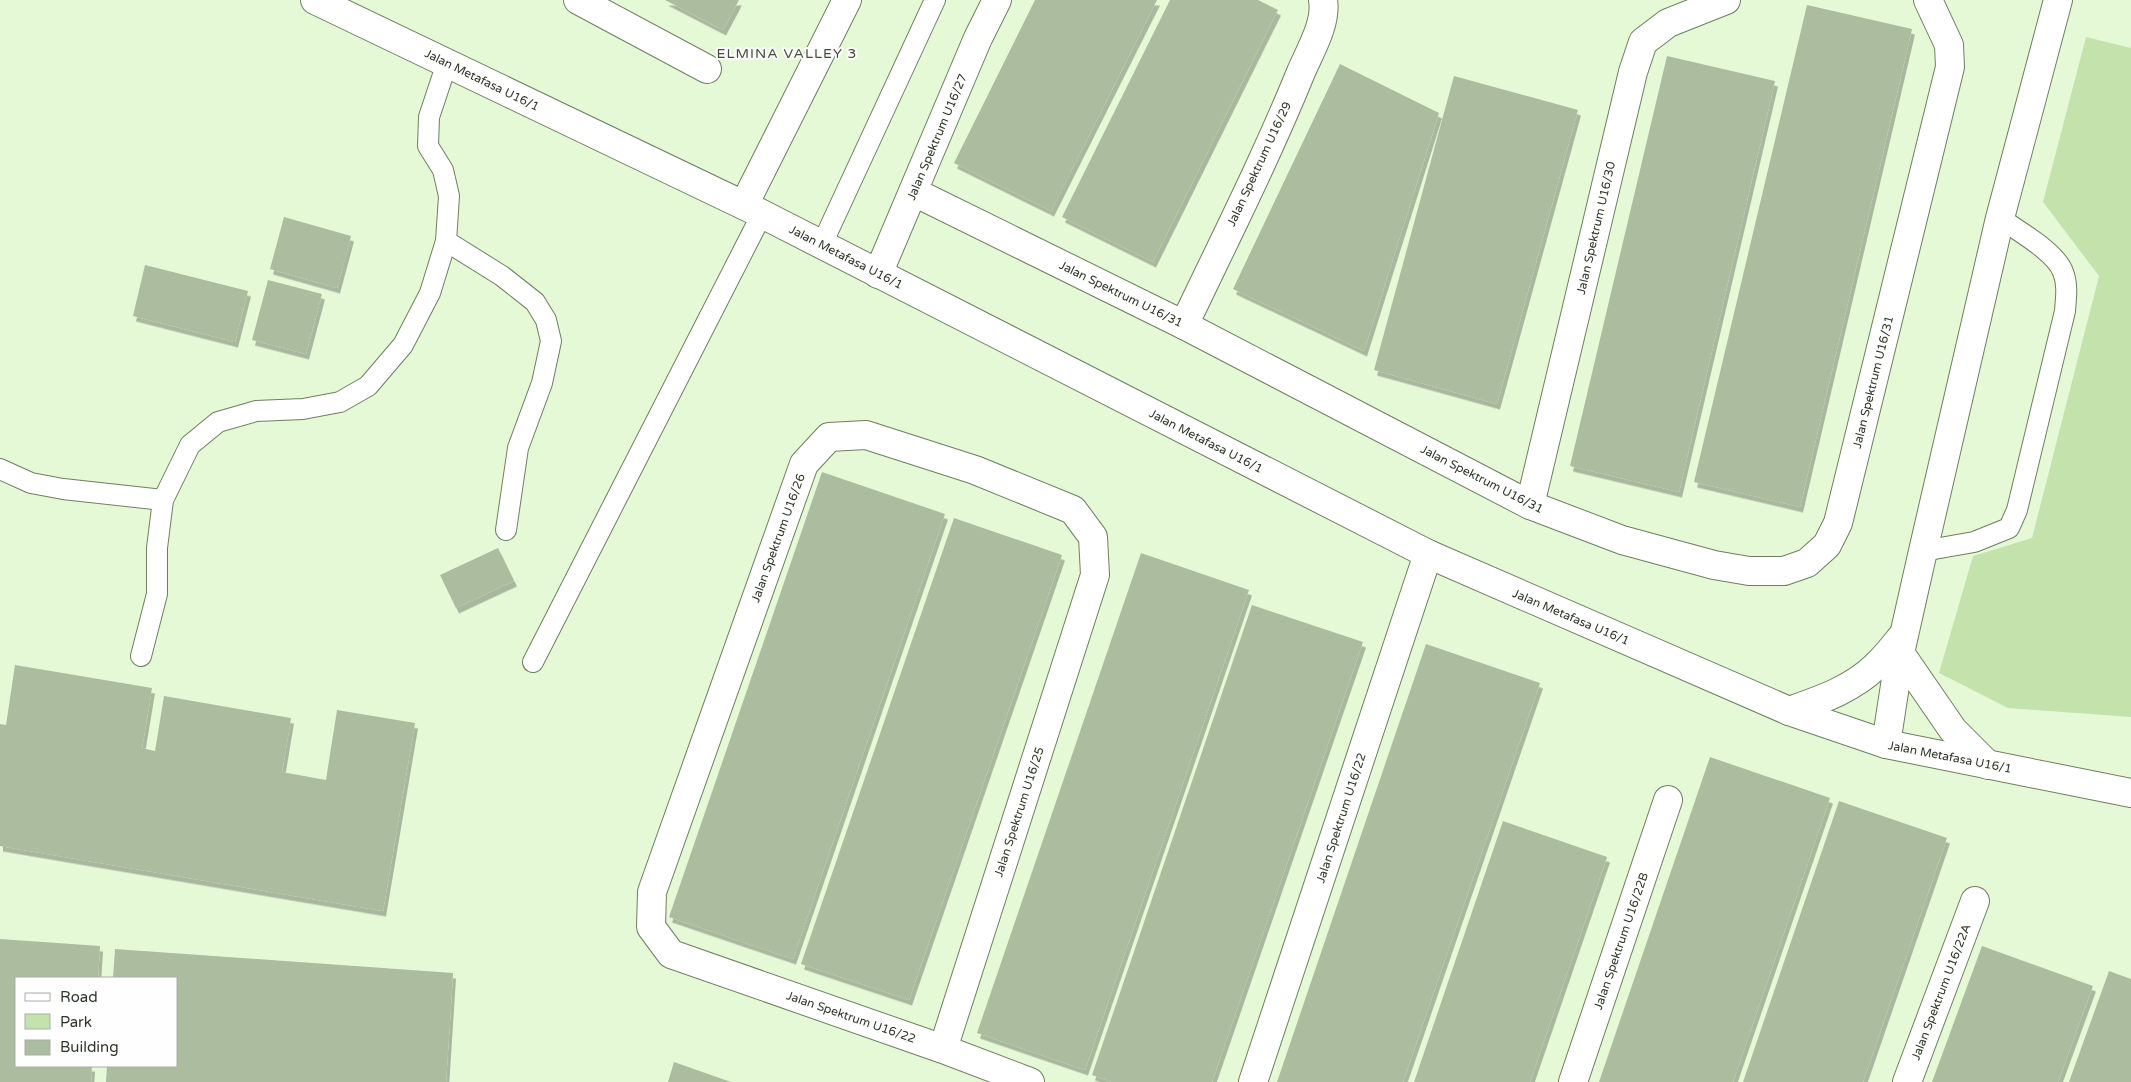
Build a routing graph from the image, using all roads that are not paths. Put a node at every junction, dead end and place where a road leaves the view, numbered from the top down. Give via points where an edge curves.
1 (315, 0) edge
2 (578, 0) edge
3 (847, 0) edge
4 (935, 0) edge
5 (997, 0) edge
6 (1323, 0) edge
7 (1726, 0) edge
8 (1928, 0) edge
9 (2058, 0) edge
10 (448, 63) junction
11 (707, 69) dead end
12 (914, 192) junction
13 (753, 209) junction
14 (2000, 218) junction
15 (446, 241) junction
16 (822, 244) junction
17 (878, 274) junction
18 (1184, 325) junction
19 (0, 469) edge
20 (163, 500) junction
21 (1530, 505) junction
22 (506, 530) dead end
23 (1923, 552) junction
24 (1428, 554) junction
25 (1095, 575) joint
26 (1902, 643) junction
27 (141, 656) dead end
28 (533, 662) dead end
29 (1789, 711) junction
30 (1886, 744) junction
31 (1988, 764) junction
32 (2131, 793) edge
33 (1668, 800) dead end
34 (1975, 901) dead end
35 (671, 954) joint
36 (943, 1049) junction
37 (1030, 1082) edge
38 (1253, 1082) edge
39 (1574, 1082) edge
40 (1907, 1082) edge

1 - 10 street, Jalan Metafasa U16/1
2 - 11 street
3 - 13 street
4 - 16 lane
5 - 12 street, Jalan Spektrum U16/27
6 - 18 street, Jalan Spektrum U16/29 via 1317,34 1282,119
7 - 21 street, Jalan Spektrum U16/30 via 1668,24 1643,42
8 - 21 street, Jalan Spektrum U16/31 via 1948,45 1950,67 1838,523 1827,545 1807,563 1784,571 1749,571 1622,540
9 - 14 street
10 - 13 street, Jalan Metafasa U16/1
10 - 15 lane via 429,117 428,146 443,170 449,196
12 - 17 street, Jalan Spektrum U16/27
12 - 18 street, Jalan Spektrum U16/31
13 - 16 street, Jalan Metafasa U16/1
13 - 28 lane
14 - 23 street
14 - 23 lane via 2051,255 2063,270 2067,290 2065,311 2017,510 2009,528 1974,542
15 - 20 lane via 430,293 403,345 368,386 340,402 303,409 256,411 218,422 190,445
15 - 22 lane via 502,276 535,302 546,320 551,340 542,383 518,448
16 - 17 street, Jalan Metafasa U16/1
17 - 24 street, Jalan Metafasa U16/1
18 - 21 street, Jalan Spektrum U16/31
19 - 20 lane via 31,483
20 - 27 lane via 157,548 157,594
23 - 26 street
24 - 29 street, Jalan Metafasa U16/1
24 - 38 street, Jalan Spektrum U16/22
25 - 35 street, Jalan Spektrum U16/26 via 1093,537 1073,510 975,470 866,435 829,437 804,464 652,892 651,927
25 - 36 street, Jalan Spektrum U16/25
26 - 29 street via 1861,678 1835,695
26 - 30 street
26 - 31 street via 1952,730
29 - 30 street, Jalan Metafasa U16/1
30 - 31 street, Jalan Metafasa U16/1
31 - 32 street, Jalan Metafasa U16/1
33 - 39 street, Jalan Spektrum U16/22B
34 - 40 street, Jalan Spektrum U16/22A
35 - 36 street, Jalan Spektrum U16/22
36 - 37 street, Jalan Spektrum U16/22

